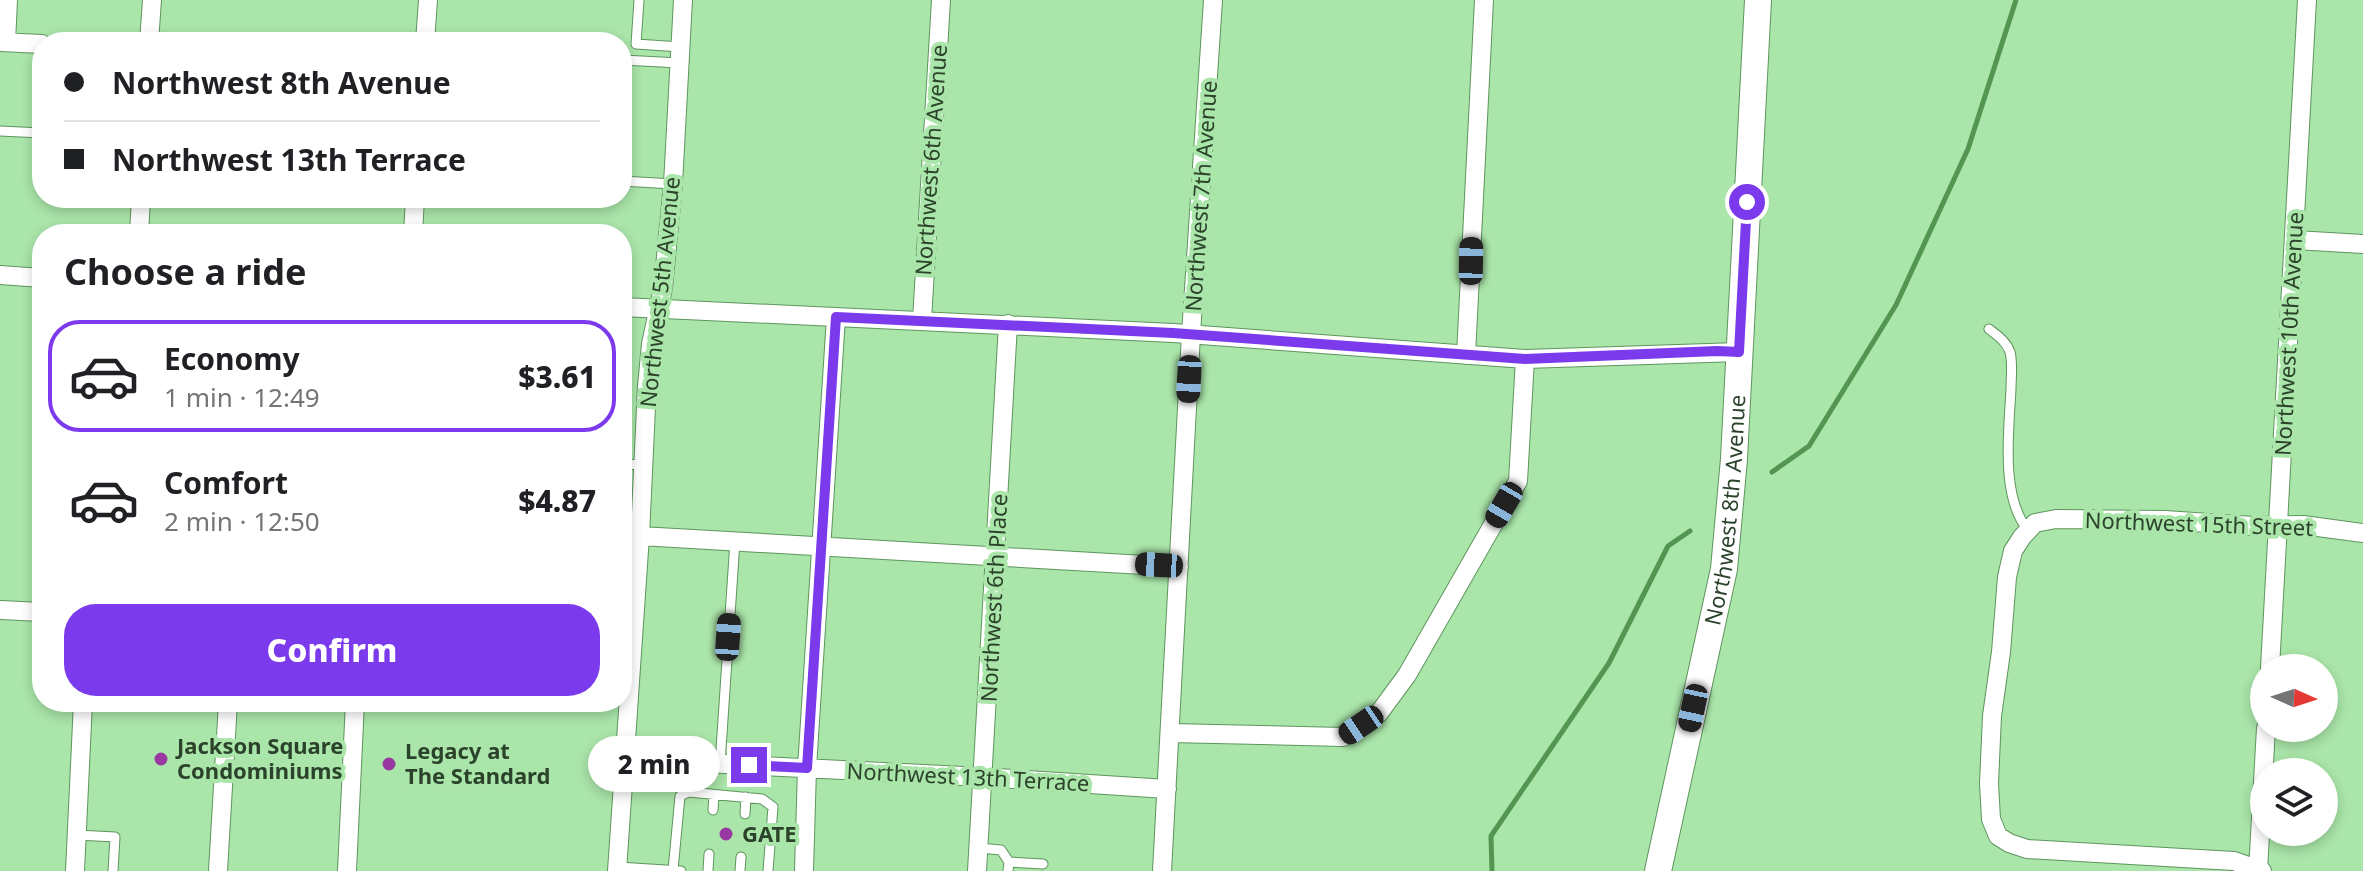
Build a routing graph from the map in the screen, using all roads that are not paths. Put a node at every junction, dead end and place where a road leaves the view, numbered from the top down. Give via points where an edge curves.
1 (0, 0) edge
2 (8, 0) edge
3 (152, 0) edge
4 (428, 0) edge
5 (639, 0) edge
6 (683, 0) edge
7 (941, 0) edge
8 (1213, 0) edge
9 (1484, 0) edge
10 (1758, 0) edge
11 (2307, 0) edge
12 (150, 32) edge
13 (426, 32) edge
14 (3, 42) edge
15 (32, 43) edge
16 (680, 55) junction
17 (632, 59) edge
18 (0, 131) edge
19 (32, 133) edge
20 (632, 182) edge
21 (673, 184) junction
22 (2295, 240) junction
23 (2363, 244) edge
24 (0, 275) edge
25 (32, 277) edge
26 (632, 308) edge
27 (658, 309) junction
28 (836, 317) junction
29 (922, 320) junction
30 (1008, 324) junction
31 (1989, 329) dead end
32 (1191, 334) junction
33 (1739, 352) junction
34 (1466, 355) junction
35 (1525, 359) junction
36 (632, 464) edge
37 (643, 465) junction
38 (2278, 525) junction
39 (2032, 526) junction
40 (2363, 533) edge
41 (640, 536) junction
42 (735, 541) junction
43 (822, 546) junction
44 (996, 556) junction
45 (1179, 567) junction
46 (632, 601) edge
47 (0, 610) edge
48 (32, 612) edge
49 (2271, 654) edge
50 (83, 712) edge
51 (227, 712) edge
52 (355, 712) edge
53 (626, 712) edge
54 (1170, 733) junction
55 (2265, 742) edge
56 (625, 759) junction
57 (720, 764) junction
58 (807, 768) junction
59 (983, 777) junction
60 (1167, 789) junction
61 (714, 795) junction
62 (746, 797) junction
63 (713, 810) dead end
64 (745, 814) dead end
65 (77, 835) junction
66 (979, 848) junction
67 (709, 854) dead end
68 (741, 857) dead end
69 (1043, 864) dead end
70 (1008, 867) edge
71 (618, 869) edge
72 (673, 870) edge
73 (75, 871) edge
74 (113, 871) edge
75 (218, 871) edge
76 (347, 871) edge
77 (681, 871) edge
78 (708, 871) edge
79 (740, 871) edge
80 (768, 871) edge
81 (804, 871) edge
82 (977, 871) edge
83 (1162, 871) edge
84 (1658, 871) edge
85 (2259, 871) edge

1 - 2 lane
2 - 14 street
3 - 12 street
4 - 13 street
5 - 16 lane via 636,44
6 - 16 street, Northwest 5th Avenue
7 - 29 street, Northwest 6th Avenue
8 - 32 street, Northwest 7th Avenue
9 - 34 street
10 - 33 street, Northwest 8th Avenue
11 - 22 street, Northwest 10th Avenue
14 - 15 street
16 - 17 lane
16 - 21 street, Northwest 5th Avenue
18 - 19 lane
20 - 21 lane
21 - 27 street, Northwest 5th Avenue
22 - 23 street
22 - 38 street, Northwest 10th Avenue
24 - 25 street
26 - 27 street
27 - 28 street
27 - 37 street, Northwest 5th Avenue
28 - 29 street
28 - 43 street
29 - 30 street
30 - 32 street
30 - 44 street, Northwest 6th Place
31 - 39 lane via 2010,352 2010,483 2021,522
32 - 34 street
32 - 45 street, Northwest 7th Avenue
33 - 35 street
33 - 84 street, Northwest 8th Avenue via 1724,569
34 - 35 street
35 - 54 street via 1518,481 1407,675 1379,713 1343,737
36 - 37 lane
37 - 41 street, Northwest 5th Avenue
38 - 39 street, Northwest 15th Street via 2056,519
38 - 40 street, Northwest 15th Street
38 - 49 street, Northwest 10th Avenue
39 - 85 street via 2013,551 2007,577 1989,795 1998,836 2027,849 2234,861
41 - 42 street
41 - 46 street, Northwest 5th Avenue
42 - 43 street
42 - 57 lane
43 - 44 street
43 - 58 street
44 - 45 street
44 - 59 street, Northwest 6th Place
45 - 54 street, Northwest 7th Avenue
47 - 48 street
50 - 65 street
51 - 75 street
52 - 76 street
53 - 56 street, Northwest 5th Avenue
54 - 60 street, Northwest 7th Avenue
55 - 85 street
56 - 57 street, Northwest 13th Terrace
56 - 71 street, Northwest 5th Avenue
57 - 58 street, Northwest 13th Terrace
58 - 59 street, Northwest 13th Terrace
58 - 81 street
59 - 60 street, Northwest 13th Terrace
59 - 66 street, Northwest 6th Place
60 - 83 street, Northwest 7th Avenue
61 - 62 lane
61 - 63 lane
61 - 72 lane via 680,796
62 - 64 lane
62 - 80 lane via 773,807
65 - 73 street
65 - 74 lane via 115,837
66 - 70 lane via 1001,850
66 - 82 street, Northwest 6th Place
67 - 78 lane
68 - 79 lane
69 - 70 lane
71 - 72 lane
72 - 77 lane

